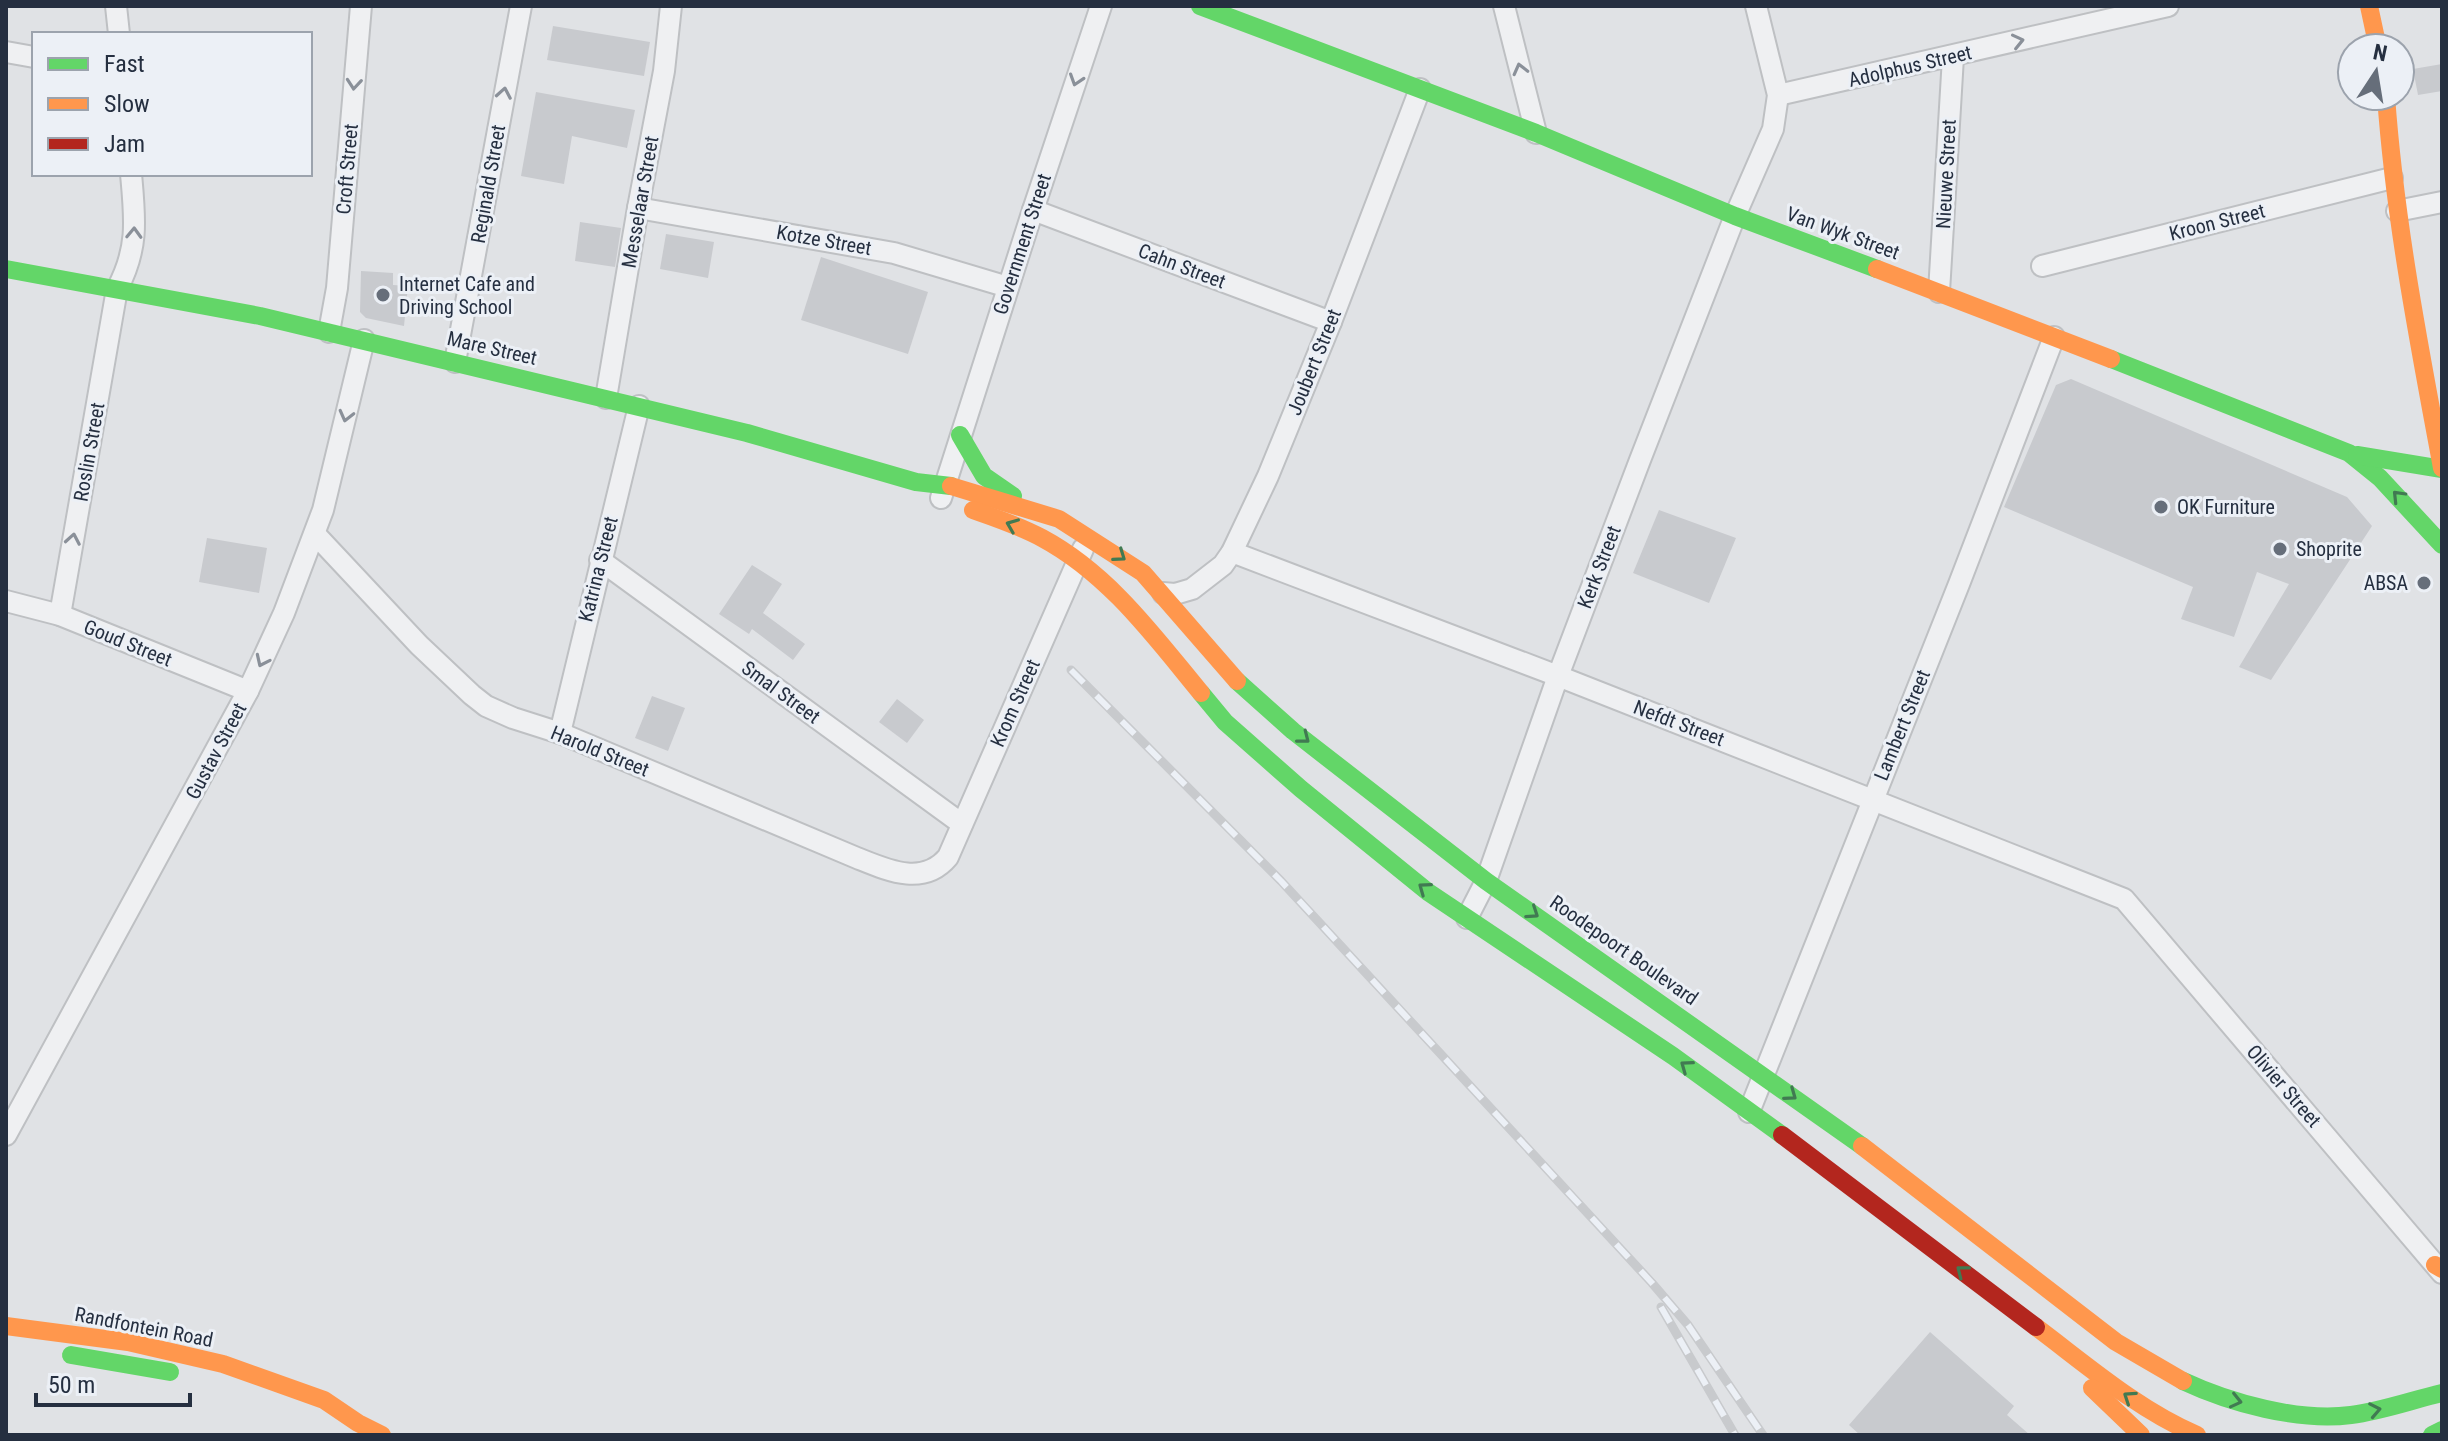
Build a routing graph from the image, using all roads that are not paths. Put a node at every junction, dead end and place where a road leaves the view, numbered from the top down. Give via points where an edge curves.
1 (116, 6) edge
2 (361, 6) edge
3 (521, 6) edge
4 (671, 6) edge
5 (1101, 6) edge
6 (1200, 6) edge
7 (1504, 6) edge
8 (1756, 6) edge
9 (2168, 6) edge
10 (2369, 6) edge
11 (119, 32) edge
12 (2375, 32) edge
13 (6, 52) edge
14 (32, 57) edge
15 (1953, 57) junction
16 (1420, 89) junction
17 (1778, 95) junction
18 (2387, 112) edge
19 (1536, 133) junction
20 (131, 176) edge
21 (2392, 178) junction
22 (2442, 202) edge
23 (638, 208) junction
24 (1033, 210) junction
25 (2397, 211) junction
26 (1735, 216) junction
27 (2042, 266) dead end
28 (6, 269) edge
29 (1008, 287) junction
30 (117, 289) junction
31 (1939, 292) junction
32 (1331, 322) junction
33 (329, 332) junction
34 (2054, 337) junction
35 (364, 340) junction
36 (455, 362) junction
37 (606, 398) junction
38 (639, 406) junction
39 (960, 435) junction
40 (2349, 453) junction
41 (2442, 469) edge
42 (944, 491) junction
43 (1059, 519) junction
44 (315, 534) junction
45 (1090, 537) junction
46 (2442, 545) edge
47 (1232, 552) junction
48 (600, 560) junction
49 (1076, 562) junction
50 (1163, 593) junction
51 (1123, 599) junction
52 (6, 601) edge
53 (60, 615) junction
54 (1558, 676) junction
55 (1191, 681) junction
56 (248, 691) junction
57 (560, 733) junction
58 (1872, 799) junction
59 (962, 824) junction
60 (939, 867) joint
61 (1486, 881) junction
62 (2124, 899) joint
63 (1467, 918) junction
64 (1764, 1075) junction
65 (1749, 1112) junction
66 (6, 1135) edge
67 (2440, 1269) edge
68 (2023, 1319) junction
69 (6, 1326) edge
70 (54, 1352) dead end
71 (2442, 1393) edge
72 (358, 1423) junction
73 (2305, 1426) edge
74 (2442, 1430) edge
75 (382, 1435) edge
76 (2141, 1435) edge
77 (2197, 1435) edge
78 (2432, 1435) edge

1 - 11 street
2 -> 33 street, Croft Street
36 -> 3 street, Reginald Street
4 - 23 street, Messelaar Street
5 -> 24 street, Government Street
6 - 16 street, Van Wyk Street
19 -> 7 street
8 - 17 street
15 -> 9 street, Adolphus Street
10 - 12 street
13 - 14 street
15 - 17 street, Adolphus Street
15 - 31 street, Nieuwe Street
16 - 19 street, Van Wyk Street
16 - 32 street, Joubert Street
17 - 26 street via 1773,129
18 - 21 street
19 - 26 street, Van Wyk Street
30 -> 20 street, Roslin Street via 132,256 135,233
21 - 25 street
21 - 27 street, Kroon Street
22 - 25 street
23 - 29 street, Kotze Street via 894,253
23 - 37 street, Messelaar Street
24 - 29 street, Government Street
24 - 32 street, Cahn Street
25 - 41 street
26 - 31 street, Van Wyk Street
26 - 54 street, Kerk Street
28 - 30 street, Mare Street
29 - 39 street, Government Street
30 - 33 street, Mare Street
53 -> 30 street, Roslin Street
31 - 34 street, Van Wyk Street
32 - 47 street, Joubert Street
33 - 35 street, Mare Street
34 - 40 street, Van Wyk Street
34 - 58 street, Lambert Street
35 - 36 street, Mare Street
35 -> 44 street, Gustav Street
36 - 37 street, Mare Street
37 - 38 street, Mare Street
38 - 42 street, Mare Street
38 - 48 street, Katrina Street
39 - 42 street, Government Street
39 - 43 street via 984,476
40 - 41 street
46 -> 40 street, Van Wyk Street via 2380,478
42 - 43 street, Roodepoort Boulevard
49 -> 42 street via 1053,544
43 - 45 street, Roodepoort Boulevard
44 -> 56 street, Gustav Street
44 - 57 street, Harold Street via 472,695 513,718
45 - 49 street, Krom Street
45 -> 50 street, Roodepoort Boulevard
47 - 50 street, Joubert Street via 1192,589
47 - 54 street, Nefdt Street
48 - 57 street, Katrina Street
48 - 59 street, Smal Street
49 - 51 street
49 - 59 street, Krom Street
50 - 51 street
50 - 55 street via 1172,640
50 -> 61 street, Roodepoort Boulevard via 1241,686
51 - 55 street
52 - 53 street, Goud Street
53 - 56 street, Goud Street
54 - 58 street, Nefdt Street
54 - 61 street, Kerk Street
63 -> 55 street via 1301,789 1225,722
56 - 66 street, Gustav Street
57 - 60 street, Harold Street via 877,866 910,875
58 - 62 street, Nefdt Street
58 - 64 street, Lambert Street
59 - 60 street, Krom Street
61 - 63 street, Kerk Street
61 -> 64 street, Roodepoort Boulevard
62 - 67 street, Olivier Street
65 -> 63 street
64 - 65 street, Lambert Street
64 -> 73 street, Roodepoort Boulevard via 2116,1342 2215,1396
68 -> 65 street
68 - 76 street
77 -> 68 street via 2128,1397
69 - 72 street, Randfontein Road via 128,1342 223,1364 324,1400
70 - 72 street, Randfontein Road via 226,1382
73 -> 71 street, Roodepoort Boulevard
72 - 75 street, Randfontein Road
74 - 78 street

